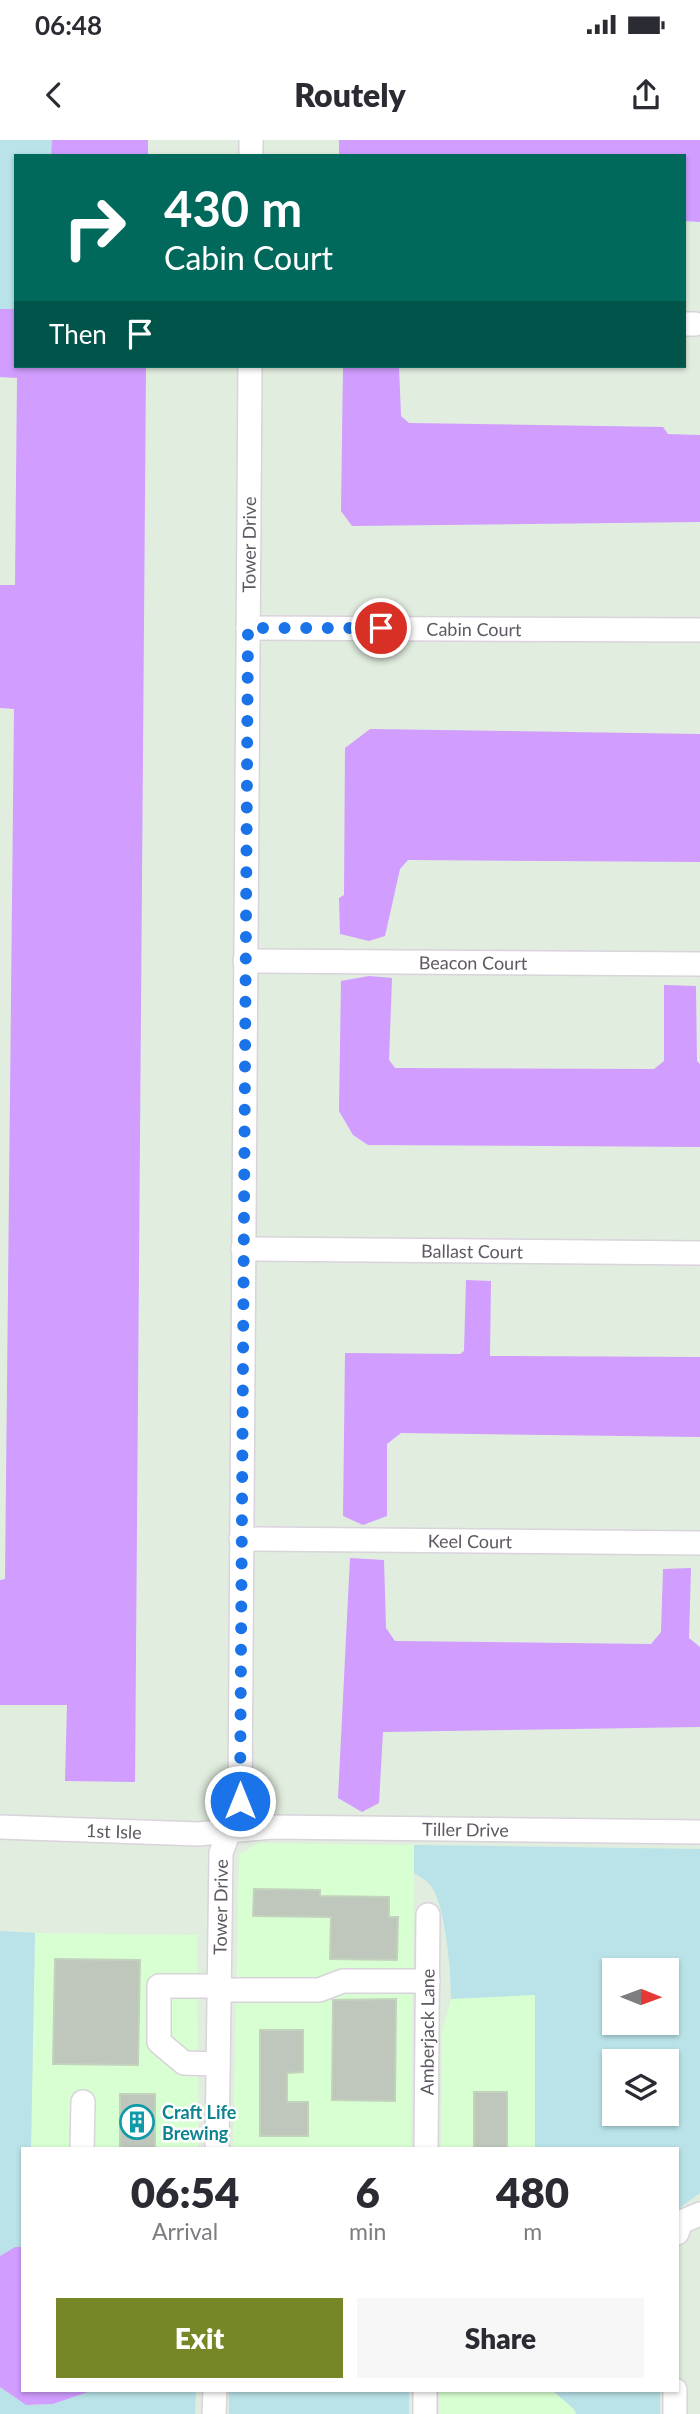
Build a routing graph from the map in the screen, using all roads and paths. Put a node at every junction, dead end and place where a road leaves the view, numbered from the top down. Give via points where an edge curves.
1 (250, 368) edge
2 (248, 628) junction
3 (700, 630) edge
4 (246, 961) junction
5 (700, 964) edge
6 (243, 1249) junction
7 (700, 1253) edge
8 (242, 1539) junction
9 (700, 1543) edge
10 (0, 1827) edge
11 (229, 1831) junction
12 (700, 1832) edge
13 (428, 1915) dead end
14 (428, 1981) junction
15 (219, 1988) junction
16 (218, 2064) junction
17 (83, 2102) dead end
18 (82, 2147) edge
19 (217, 2147) edge
20 (426, 2147) edge
21 (700, 2214) edge
22 (679, 2228) edge
23 (215, 2392) edge
24 (425, 2392) edge
25 (675, 2392) edge
26 (215, 2414) edge
27 (425, 2414) edge
28 (675, 2414) edge

1 - 2 street, Tower Drive
2 - 3 street, Cabin Court
2 - 4 street, Tower Drive
4 - 5 street, Beacon Court
4 - 6 street, Tower Drive
6 - 7 street, Ballast Court
6 - 8 street, Tower Drive
8 - 9 street, Keel Court
8 - 11 street, Tower Drive via 240,1801
10 - 11 street, 1st Isle via 198,1834
11 - 12 street, Tiller Drive via 272,1827
11 - 15 street, Tower Drive via 221,1853
13 - 14 street, Amberjack Lane
14 - 15 street via 343,1981 319,1990
14 - 20 street, Amberjack Lane
15 - 16 street, Tower Drive
15 - 16 street via 159,1986 159,2042 184,2063
16 - 19 street, Tower Drive
17 - 18 street
21 - 22 street via 681,2222
23 - 26 street
24 - 27 street
25 - 28 street

